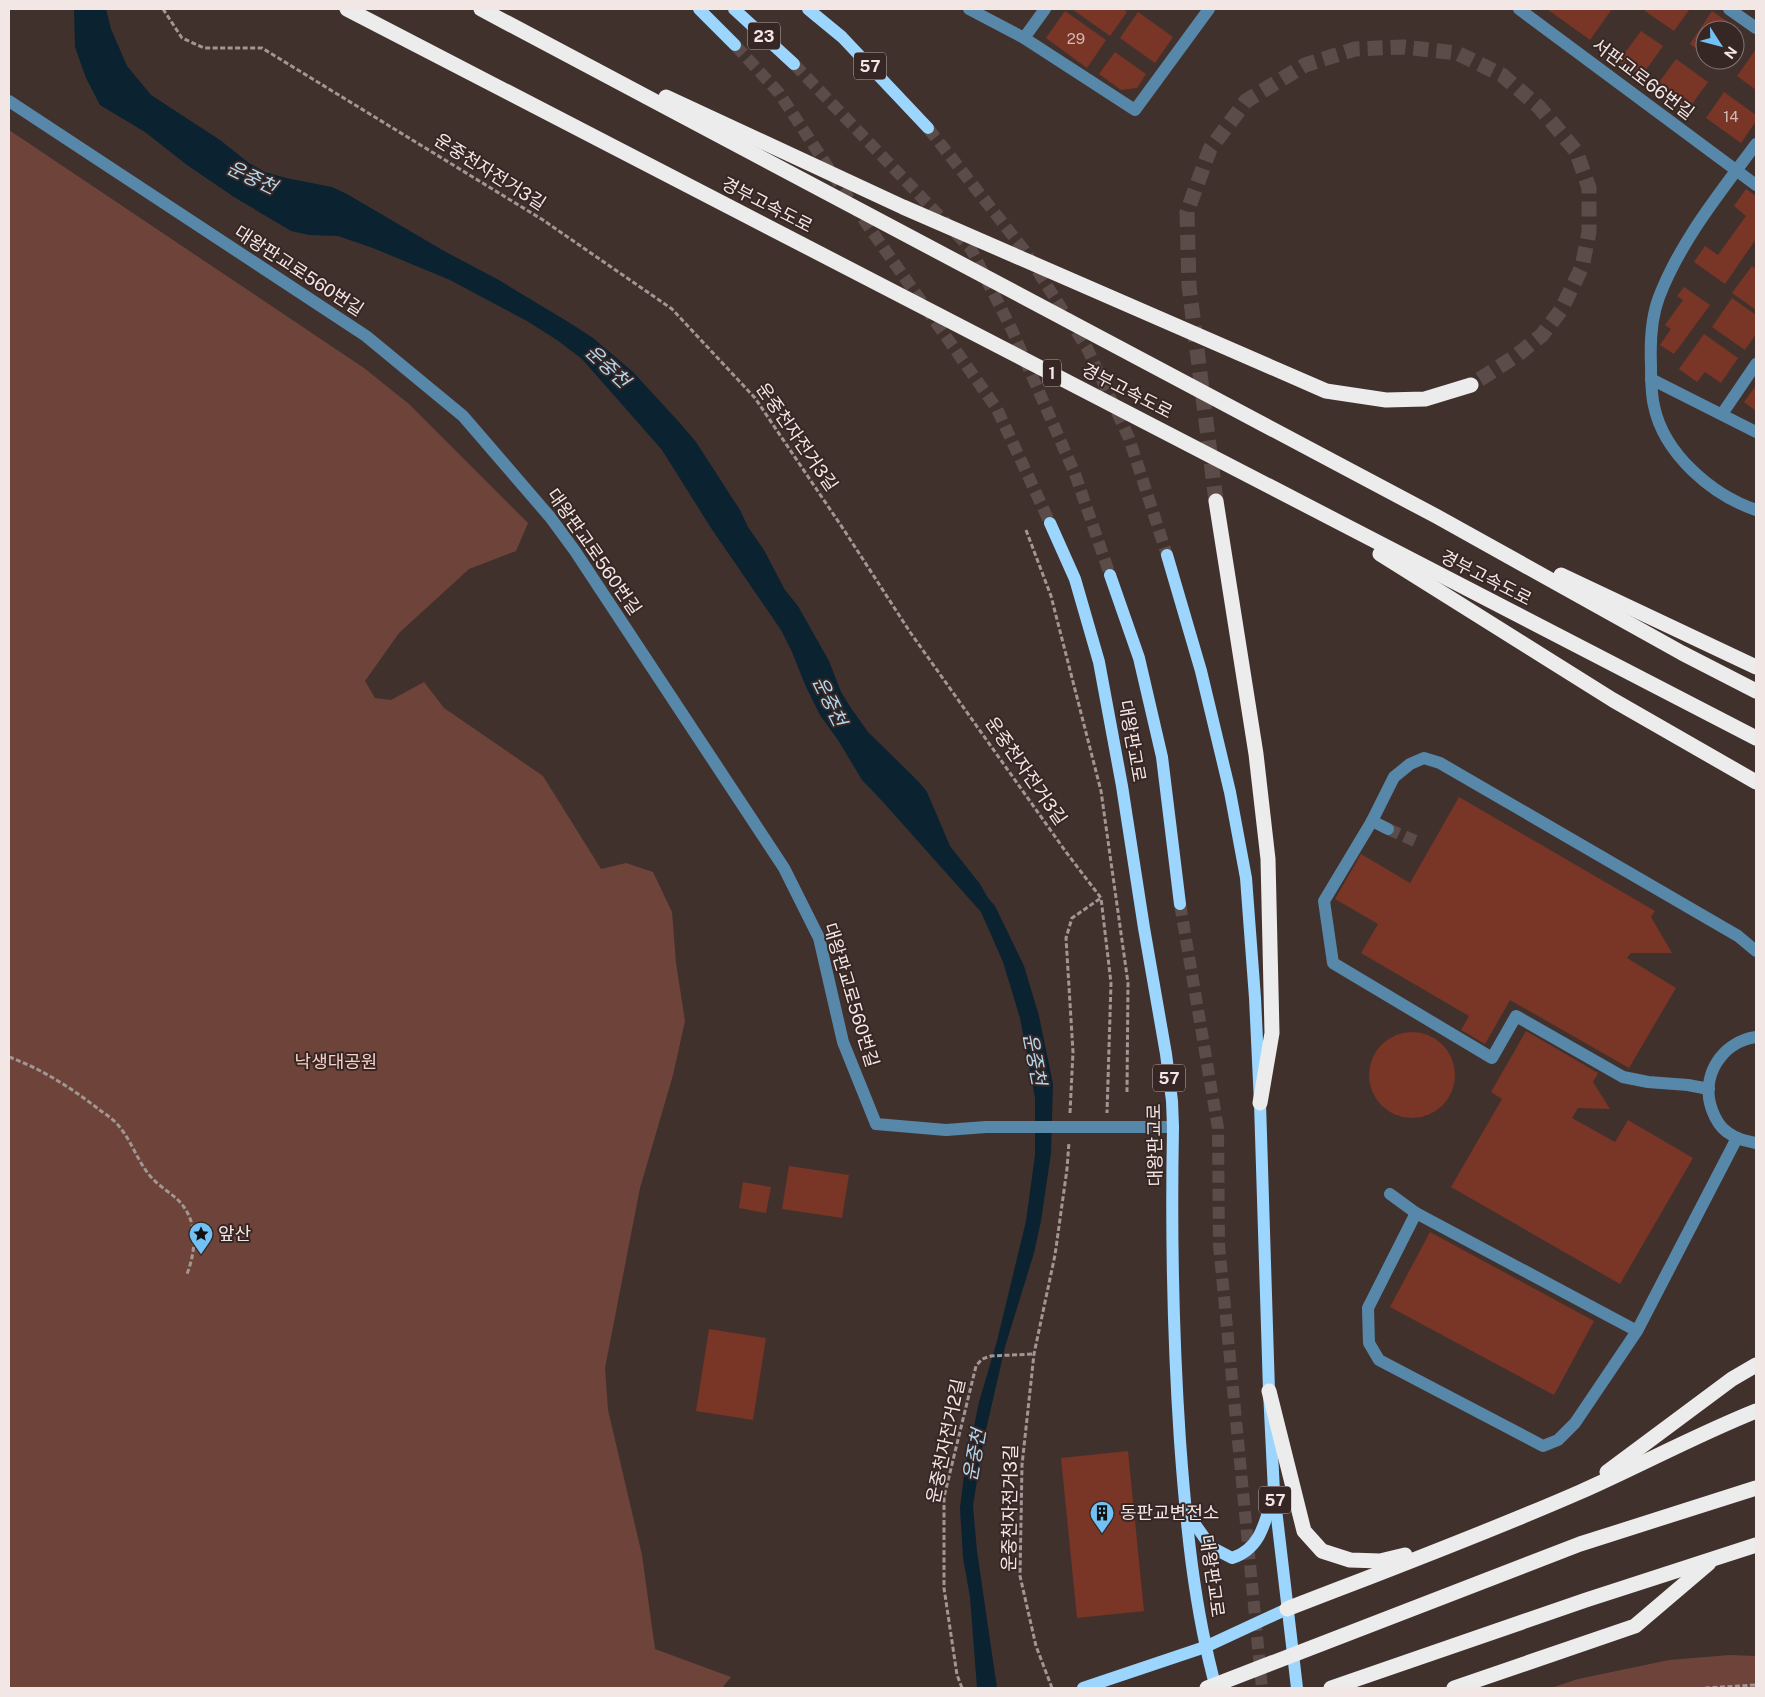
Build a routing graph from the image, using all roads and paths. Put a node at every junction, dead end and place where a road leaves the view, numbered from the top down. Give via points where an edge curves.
1 (163, 9) edge
2 (347, 9) edge
3 (481, 9) edge
4 (699, 9) edge
5 (734, 9) edge
6 (808, 9) edge
7 (969, 9) edge
8 (1046, 9) edge
9 (1209, 9) edge
10 (1729, 9) edge
11 (1527, 11) edge
12 (509, 24) junction
13 (1756, 28) edge
14 (1024, 38) junction
15 (735, 45) tunnel mouth
16 (794, 64) tunnel mouth
17 (9, 100) edge
18 (928, 128) tunnel mouth
19 (1756, 144) edge
20 (1736, 171) junction
21 (1756, 185) edge
22 (1756, 364) edge
23 (1651, 379) junction
24 (1471, 384) tunnel mouth
25 (1722, 414) junction
26 (1756, 432) edge
27 (1287, 496) junction
28 (1216, 501) tunnel mouth
29 (1756, 510) edge
30 (1436, 516) junction
31 (1050, 523) tunnel mouth
32 (1026, 530) dead end
33 (1167, 555) tunnel mouth
34 (1110, 575) tunnel mouth
35 (1756, 667) edge
36 (1756, 691) edge
37 (1756, 738) edge
38 (1756, 782) edge
39 (1372, 821) junction
40 (1388, 829) tunnel mouth
41 (1180, 904) tunnel mouth
42 (1756, 951) edge
43 (1756, 1037) edge
44 (9, 1056) edge
45 (1709, 1089) junction
46 (1127, 1092) dead end
47 (1260, 1103) junction
48 (1106, 1126) junction
49 (1174, 1127) junction
50 (1737, 1138) junction
51 (1756, 1143) edge
52 (1390, 1194) dead end
53 (1416, 1213) junction
54 (187, 1274) dead end
55 (1637, 1331) junction
56 (991, 1356) joint
57 (1756, 1365) edge
58 (1269, 1391) junction
59 (1756, 1412) edge
60 (1756, 1488) edge
61 (1274, 1492) junction
62 (1581, 1492) junction
63 (1185, 1511) junction
64 (1756, 1545) edge
65 (1448, 1547) junction
66 (1717, 1557) junction
67 (1287, 1609) junction
68 (1205, 1647) junction
69 (1756, 1685) edge
70 (962, 1688) edge
71 (1052, 1688) edge
72 (1083, 1688) edge
73 (1207, 1688) edge
74 (1216, 1688) edge
75 (1297, 1688) edge
76 (1331, 1688) edge
77 (1454, 1688) edge
78 (1705, 1688) edge

1 - 48 path, 운중천자전거3길 via 182,38 204,48 262,48 543,220 672,309 755,398 910,632 1101,898 1111,983
2 - 27 highway, 경부고속도로 / 1
3 - 12 highway, 경부고속도로
4 - 15 main road
5 - 16 main road, 23
6 - 18 main road, 57 via 842,37
7 - 14 street
8 - 14 street
9 - 14 street via 1135,110
10 - 13 street
11 - 20 street, 서판교로66번길
12 - 24 highway via 903,207 1326,391 1386,400 1425,399
12 - 30 highway, 경부고속도로
17 - 48 street, 대왕판교로560번길 via 366,336 462,416 550,516 784,868 819,938 843,1042 876,1124 946,1130
19 - 20 street
20 - 21 street, 서판교로66번길
20 - 23 street via 1704,213 1658,299 1650,345
22 - 25 street
23 - 25 street
23 - 29 street via 1654,406 1674,449 1714,489
25 - 26 street
27 - 37 highway, 경부고속도로 / 1
27 - 38 highway via 1613,700
28 - 47 highway via 1256,754 1268,858 1272,1033
30 - 35 highway
30 - 36 highway, 경부고속도로
31 - 49 main road, 대왕판교로 / 57 via 1075,579 1100,662 1166,1054
32 - 46 path via 1051,596 1101,792 1128,983
33 - 47 main road, 57 via 1208,699 1246,878
34 - 41 main road, 대왕판교로 via 1139,658 1162,757
39 - 40 street
39 - 42 street via 1394,777 1424,758 1440,763 1738,936
39 - 45 street via 1324,901 1333,963 1492,1058 1516,1016 1624,1076
43 - 45 street via 1738,1042 1725,1052 1714,1065
44 - 54 path via 66,1086 117,1124 147,1172 187,1212 194,1237 193,1258
45 - 50 street via 1708,1100 1715,1117 1726,1131
47 - 58 main road, 57
48 - 49 street
49 - 63 main road, 대왕판교로 / 57 via 1175,1365
50 - 51 street
50 - 55 street
52 - 53 street
53 - 55 street
53 - 55 street via 1368,1308 1369,1343 1379,1360 1543,1446 1558,1440 1575,1423
56 - 70 path, 운중천자전거2길 via 976,1366 944,1497 944,1588
56 - 71 path, 운중천자전거3길 via 1034,1354 1022,1465 1020,1576 1036,1646
57 - 62 highway via 1732,1379
58 - 61 main road, 57
58 - 65 highway via 1304,1531 1322,1551 1350,1560 1380,1561
59 - 62 highway
60 - 73 highway via 1580,1544
61 - 63 main road via 1262,1532 1243,1555 1232,1558 1211,1547
61 - 67 main road, 57
62 - 65 highway
63 - 68 main road, 대왕판교로 / 57
64 - 66 highway
65 - 67 highway
66 - 76 highway
66 - 77 highway via 1635,1626
67 - 68 main road
67 - 75 main road, 57
68 - 72 main road
68 - 74 main road, 대왕판교로
69 - 78 path

